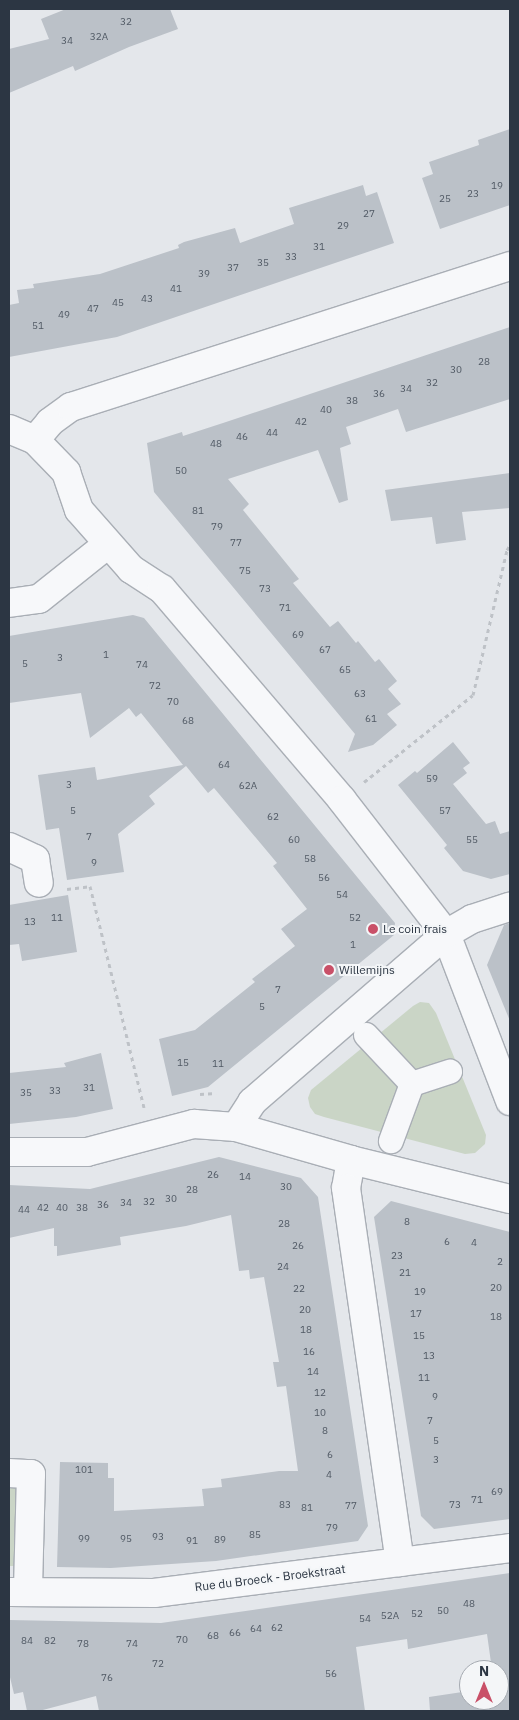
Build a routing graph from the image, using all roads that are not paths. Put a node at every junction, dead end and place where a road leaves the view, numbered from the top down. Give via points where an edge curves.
1 (510, 266) edge
2 (9, 429) edge
3 (35, 440) junction
4 (108, 544) junction
5 (9, 603) edge
6 (9, 846) edge
7 (39, 884) road end
8 (510, 906) edge
9 (446, 934) junction
10 (366, 1035) dead end
11 (458, 1069) dead end
12 (412, 1084) junction
13 (510, 1101) edge
14 (236, 1127) junction
15 (392, 1141) dead end
16 (9, 1152) edge
17 (351, 1160) junction
18 (510, 1199) edge
19 (9, 1474) edge
20 (510, 1548) edge
21 (400, 1562) junction
22 (18, 1592) edge

1 - 3 street via 71,407 50,422
2 - 3 street
3 - 4 street via 66,472 79,510
4 - 5 street via 39,599
4 - 9 street via 131,569 162,589 342,800
6 - 7 street via 35,859
8 - 9 street via 472,919
9 - 13 street
9 - 14 street via 252,1102
10 - 12 street
11 - 12 street
12 - 15 street
14 - 16 street via 194,1124 87,1152
14 - 17 street
17 - 18 street
17 - 21 street via 346,1188
19 - 22 street, Rue du Broeck - Broekstraat via 31,1474
20 - 21 street, Rue du Broeck - Broekstraat
21 - 22 street, Rue du Broeck - Broekstraat via 154,1593

